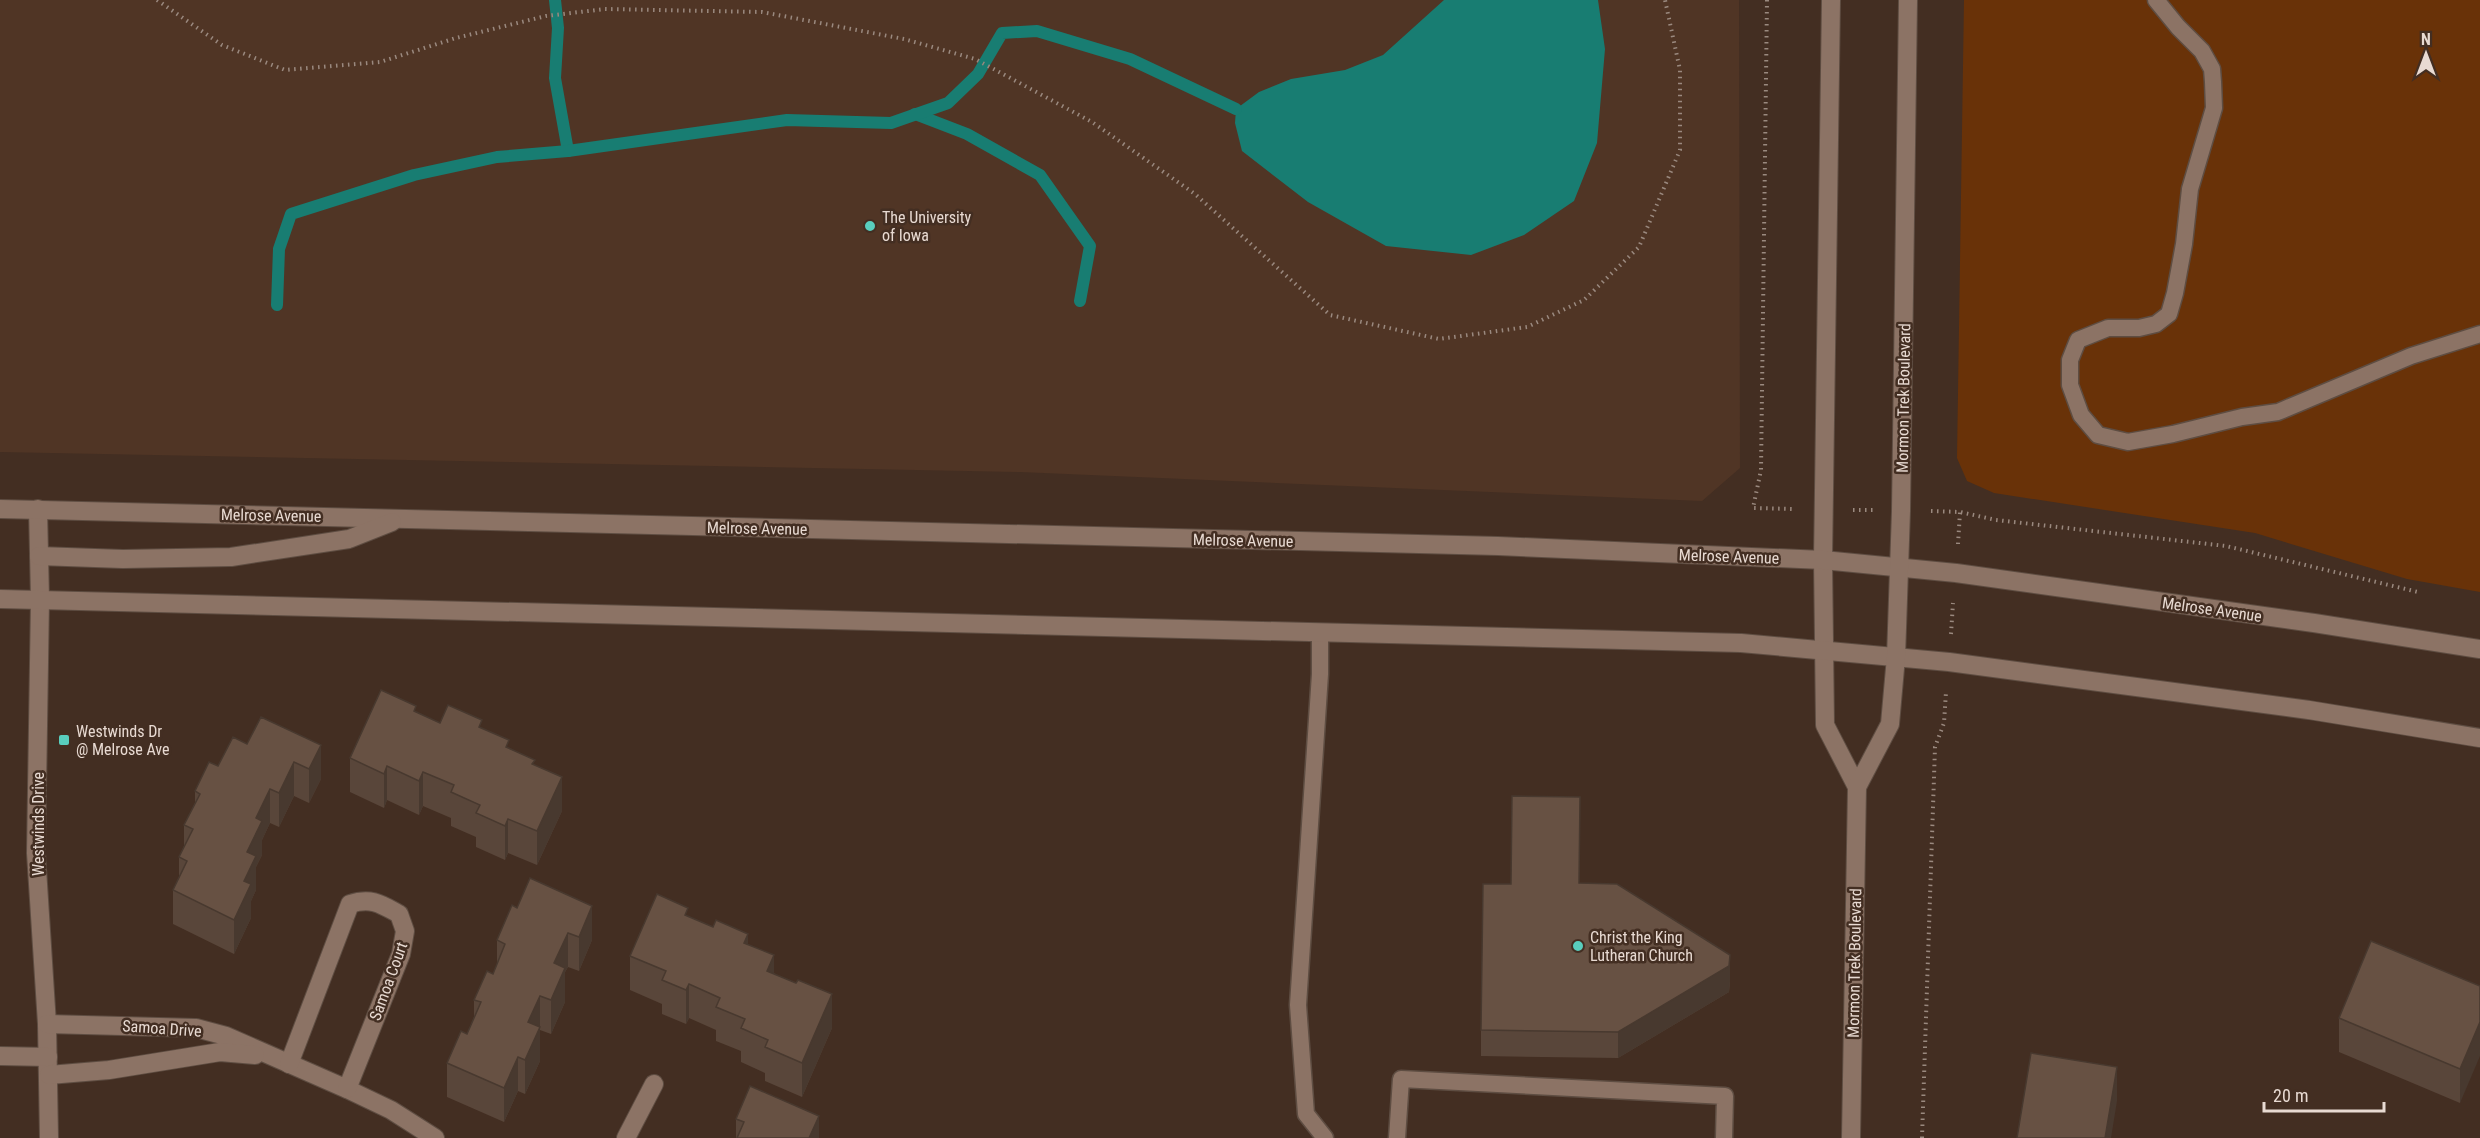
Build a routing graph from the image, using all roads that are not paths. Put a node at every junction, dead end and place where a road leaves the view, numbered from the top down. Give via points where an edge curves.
1 (1831, 0) edge
2 (1908, 0) edge
3 (2156, 0) edge
4 (2480, 334) edge
5 (0, 509) edge
6 (38, 509) junction
7 (399, 519) junction
8 (39, 556) junction
9 (1823, 560) junction
10 (1900, 566) junction
11 (0, 598) edge
12 (40, 599) junction
13 (1320, 633) junction
14 (2480, 649) edge
15 (1823, 651) junction
16 (1896, 657) junction
17 (2480, 738) edge
18 (1857, 787) junction
19 (47, 1024) junction
20 (0, 1056) edge
21 (48, 1057) junction
22 (272, 1057) junction
23 (289, 1064) junction
24 (49, 1076) junction
25 (654, 1084) dead end
26 (347, 1089) junction
27 (49, 1138) edge
28 (435, 1138) edge
29 (626, 1138) edge
30 (1325, 1138) edge
31 (1397, 1138) edge
32 (1724, 1138) edge
33 (1851, 1138) edge

1 - 9 main road, Mormon Trek Boulevard
2 - 10 main road, Mormon Trek Boulevard
3 - 4 lane via 2202,51 2212,69 2214,108 2190,189 2184,244 2169,314 2156,324 2108,328 2078,340 2070,360 2070,385 2077,405 2098,435 2128,442 2278,412 2411,356
5 - 6 main road, Melrose Avenue
6 - 7 main road, Melrose Avenue
6 - 8 main road, Westwinds Drive
7 - 8 main road via 349,538 231,557
7 - 9 main road, Melrose Avenue via 1498,546
8 - 12 main road, Westwinds Drive
9 - 10 main road, Melrose Avenue
9 - 15 main road, Mormon Trek Boulevard
10 - 14 main road, Melrose Avenue
10 - 16 main road, Mormon Trek Boulevard
11 - 12 main road
12 - 13 main road
12 - 19 main road, Westwinds Drive via 36,853
13 - 15 main road via 1741,643
13 - 30 lane via 1298,1005 1306,1114
15 - 16 main road
15 - 18 main road, Mormon Trek Boulevard via 1825,725
16 - 17 main road via 2309,710
16 - 18 main road, Mormon Trek Boulevard via 1890,724
18 - 33 main road, Mormon Trek Boulevard
19 - 21 main road, Westwinds Drive
19 - 22 main road, Samoa Drive via 196,1028 226,1036
20 - 21 main road
21 - 24 main road, Westwinds Drive
22 - 23 main road, Samoa Drive
22 - 24 main road, Samoa Drive via 220,1052
23 - 26 main road, Samoa Drive
23 - 26 main road, Samoa Court via 350,904 364,900 382,904 399,914 405,931 400,954
24 - 27 main road, Westwinds Drive
25 - 29 main road
26 - 28 main road, Samoa Drive via 391,1110
31 - 32 lane via 1401,1079 1725,1096

